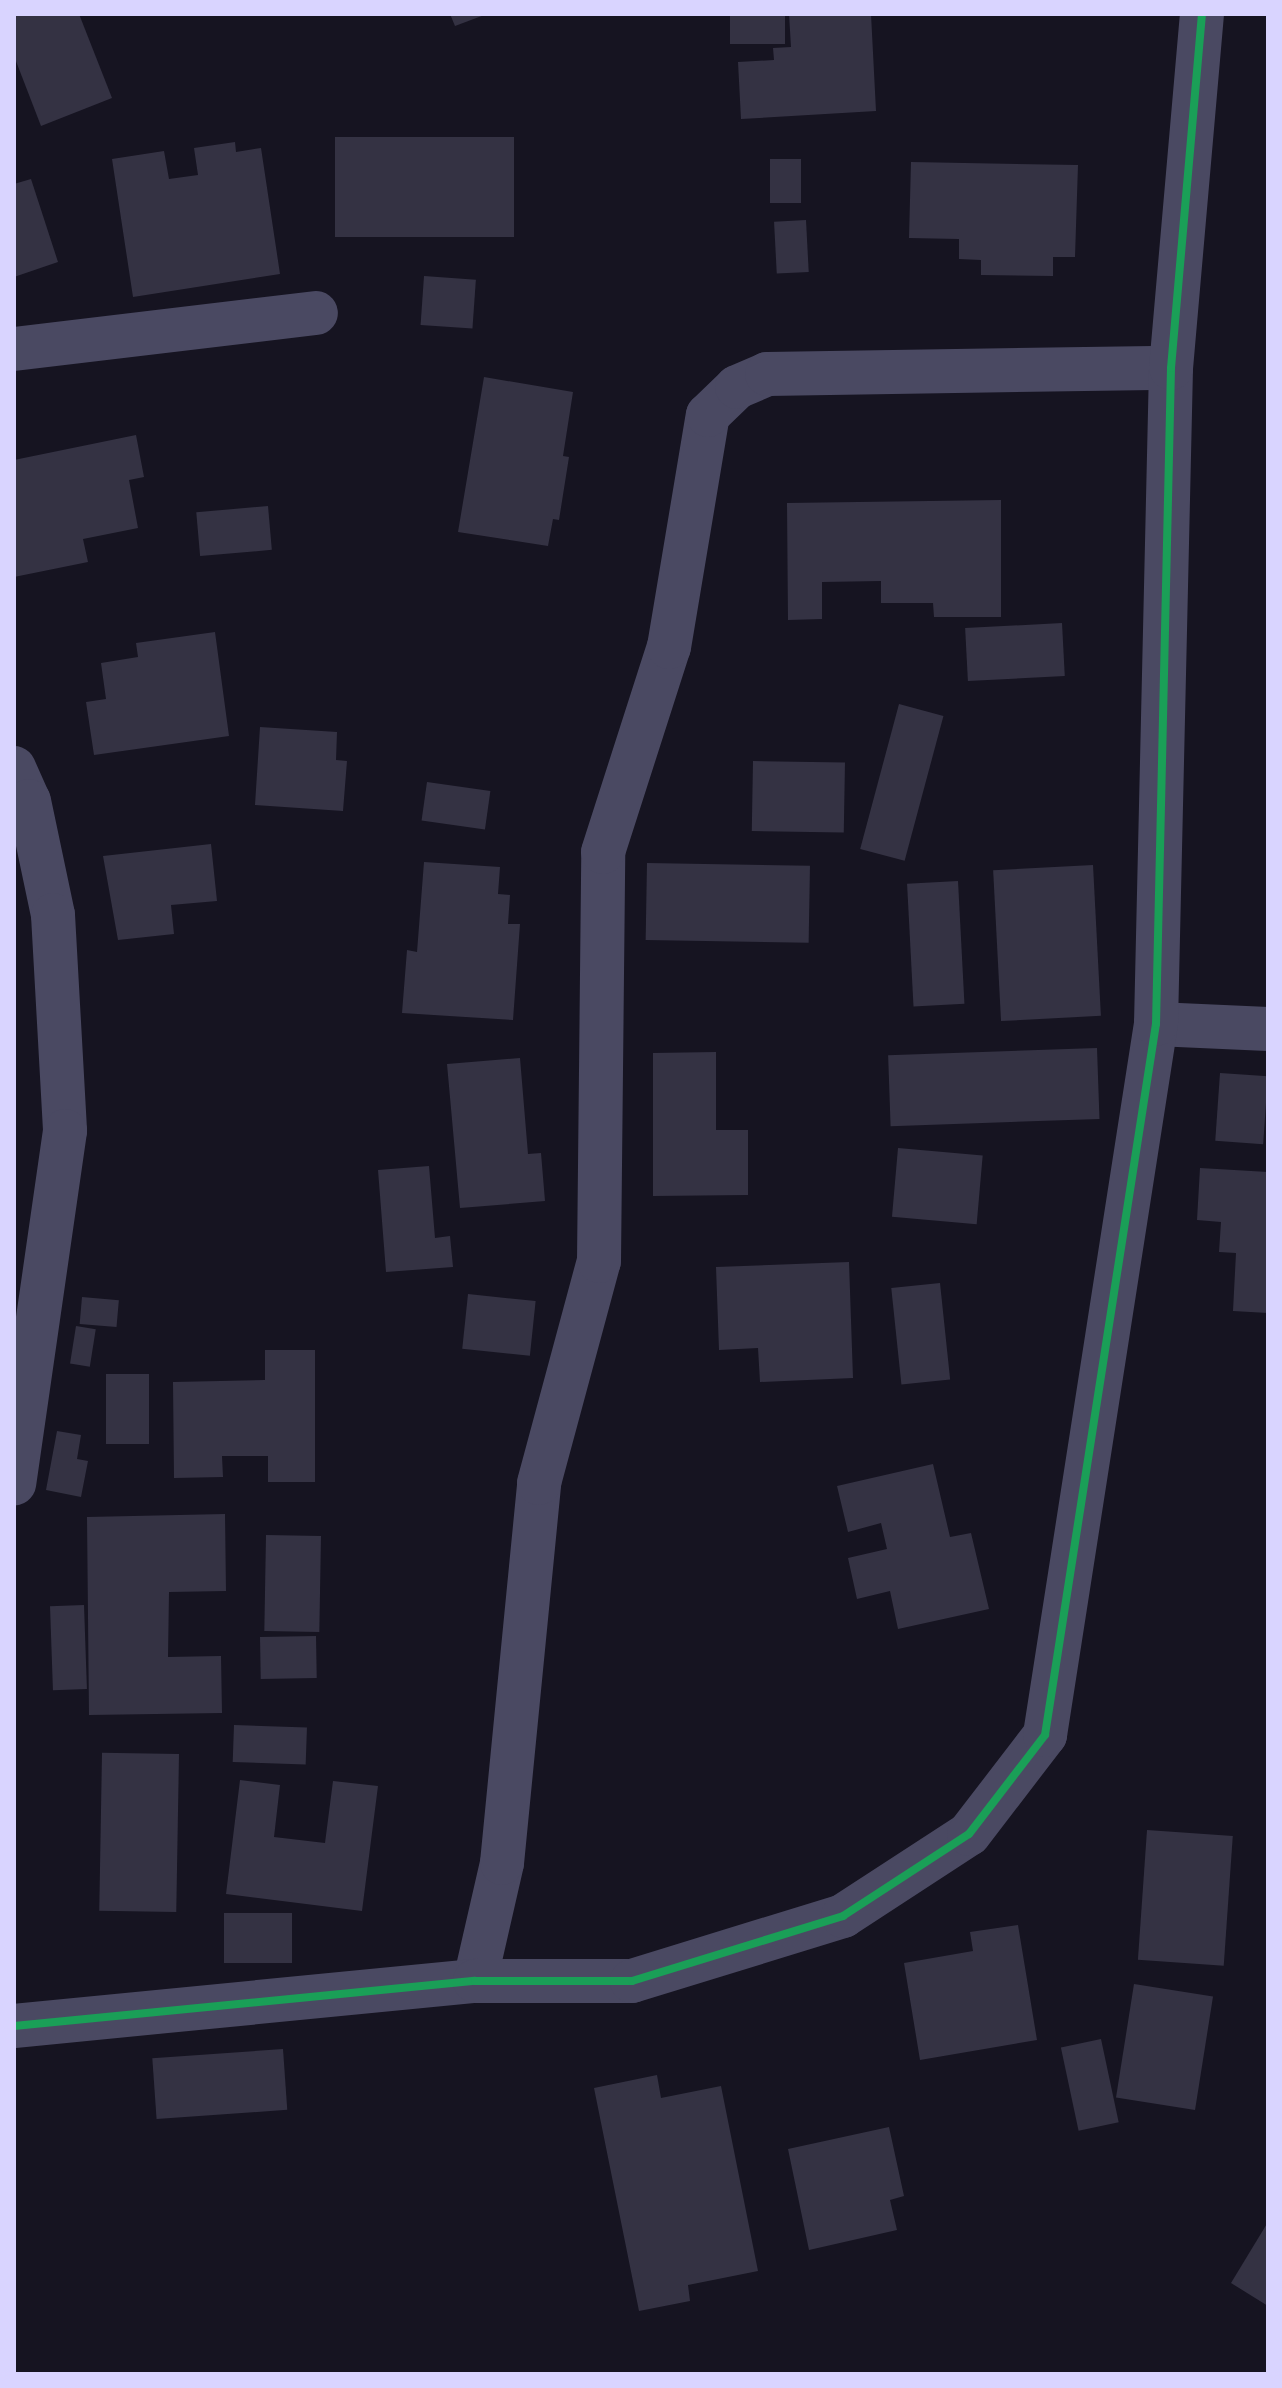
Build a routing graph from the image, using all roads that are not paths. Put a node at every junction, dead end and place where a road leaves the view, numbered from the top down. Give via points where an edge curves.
1 (1202, 14) edge
2 (316, 313) dead end
3 (14, 349) edge
4 (1171, 368) junction
5 (14, 768) edge
6 (1156, 1024) junction
7 (1268, 1029) edge
8 (14, 1483) edge
9 (475, 1981) junction
10 (14, 2026) edge

1 - 4 street
2 - 3 street
4 - 6 street
4 - 9 street via 767,374 737,387 708,415 669,647 603,852 599,1261 539,1483 502,1863
5 - 8 street via 29,801 53,915 65,1131
6 - 7 street
6 - 9 street via 1045,1735 969,1834 843,1916 632,1981
9 - 10 street

